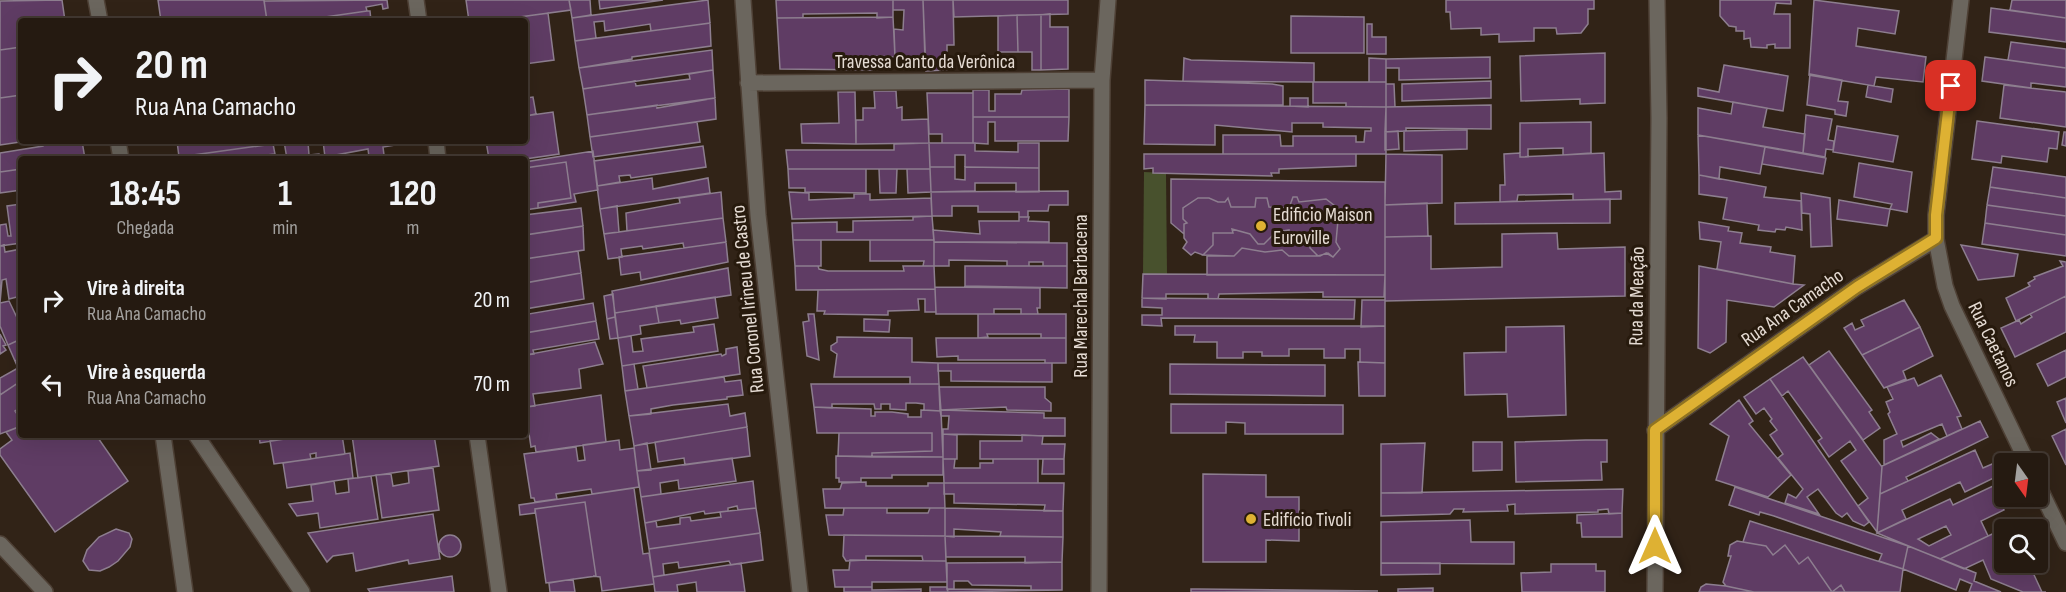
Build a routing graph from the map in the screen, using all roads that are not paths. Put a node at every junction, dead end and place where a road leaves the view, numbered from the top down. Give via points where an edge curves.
1 (96, 0) edge
2 (416, 0) edge
3 (743, 0) edge
4 (1108, 0) edge
5 (1657, 0) edge
6 (1961, 0) edge
7 (99, 18) edge
8 (419, 18) edge
9 (1102, 80) junction
10 (748, 83) junction
11 (1936, 238) junction
12 (1655, 430) junction
13 (164, 438) edge
14 (198, 438) edge
15 (477, 438) edge
16 (2023, 453) edge
17 (2048, 506) edge
18 (2066, 543) edge
19 (0, 544) edge
20 (45, 592) edge
21 (185, 592) edge
22 (302, 592) edge
23 (499, 592) edge
24 (800, 592) edge
25 (1099, 592) edge
26 (1655, 592) edge

1 - 7 street
2 - 8 street
3 - 10 street, Rua Coronel Irineu de Castro
4 - 9 street, Rua Marechal Barbacena
5 - 12 street, Rua da Meação
6 - 11 street
9 - 10 street, Travessa Canto da Verônica
9 - 25 street, Rua Marechal Barbacena
10 - 24 street, Rua Coronel Irineu de Castro via 758,215
11 - 12 street, Rua Ana Camacho via 1857,287
11 - 16 street, Rua Caetanos via 1952,306
12 - 26 street, Rua da Meação
13 - 21 street
14 - 22 street
15 - 23 street
17 - 18 street
19 - 20 street

